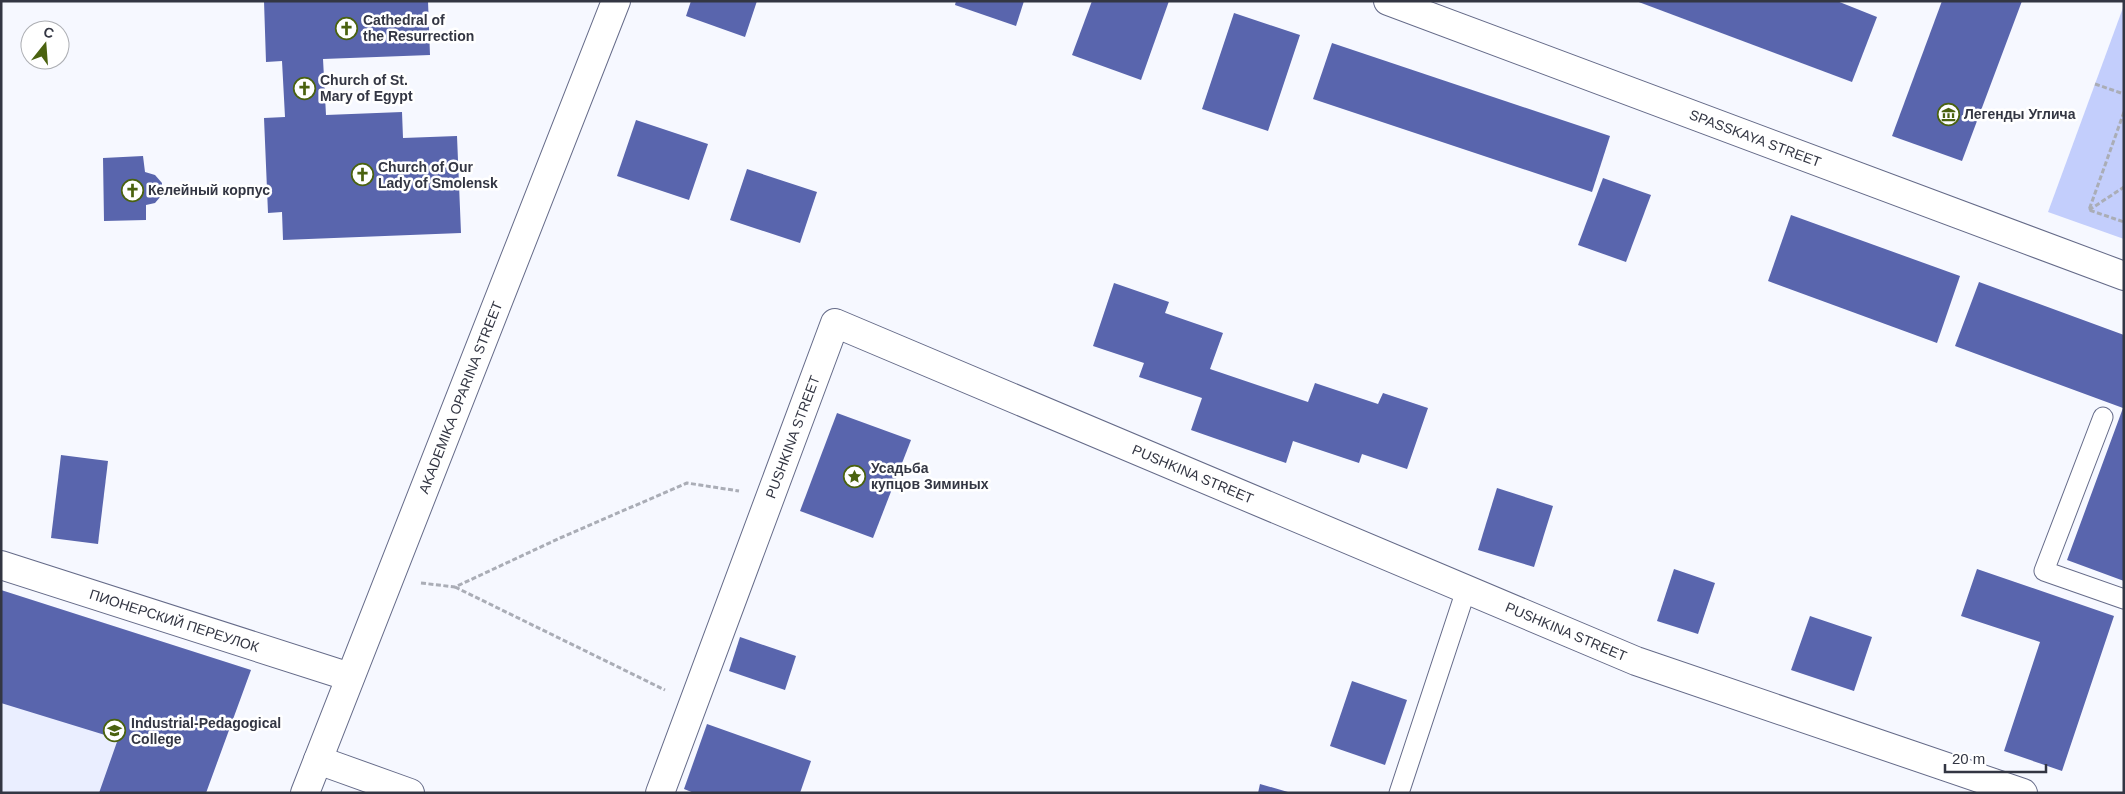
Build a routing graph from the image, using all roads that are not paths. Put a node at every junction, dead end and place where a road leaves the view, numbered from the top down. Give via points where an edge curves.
1 (616, 1) edge
2 (1388, 1) edge
3 (2124, 276) edge
4 (2103, 417) dead end
5 (1, 565) edge
6 (1466, 590) junction
7 (2124, 599) edge
8 (350, 677) junction
9 (318, 760) junction
10 (305, 793) edge
11 (410, 793) edge
12 (660, 793) edge
13 (1400, 793) edge
14 (2024, 793) edge

1 - 8 street, AKADEMIKA OPARINA STREET
2 - 3 street, SPASSKAYA STREET
4 - 7 lane via 2044,571
5 - 8 street, ПИОНЕРСКИЙ ПЕРЕУЛОК
6 - 12 street, PUSHKINA STREET via 835,323
6 - 13 lane
6 - 14 street, PUSHKINA STREET via 1636,661
8 - 9 street, AKADEMIKA OPARINA STREET
9 - 10 street, AKADEMIKA OPARINA STREET
9 - 11 street

